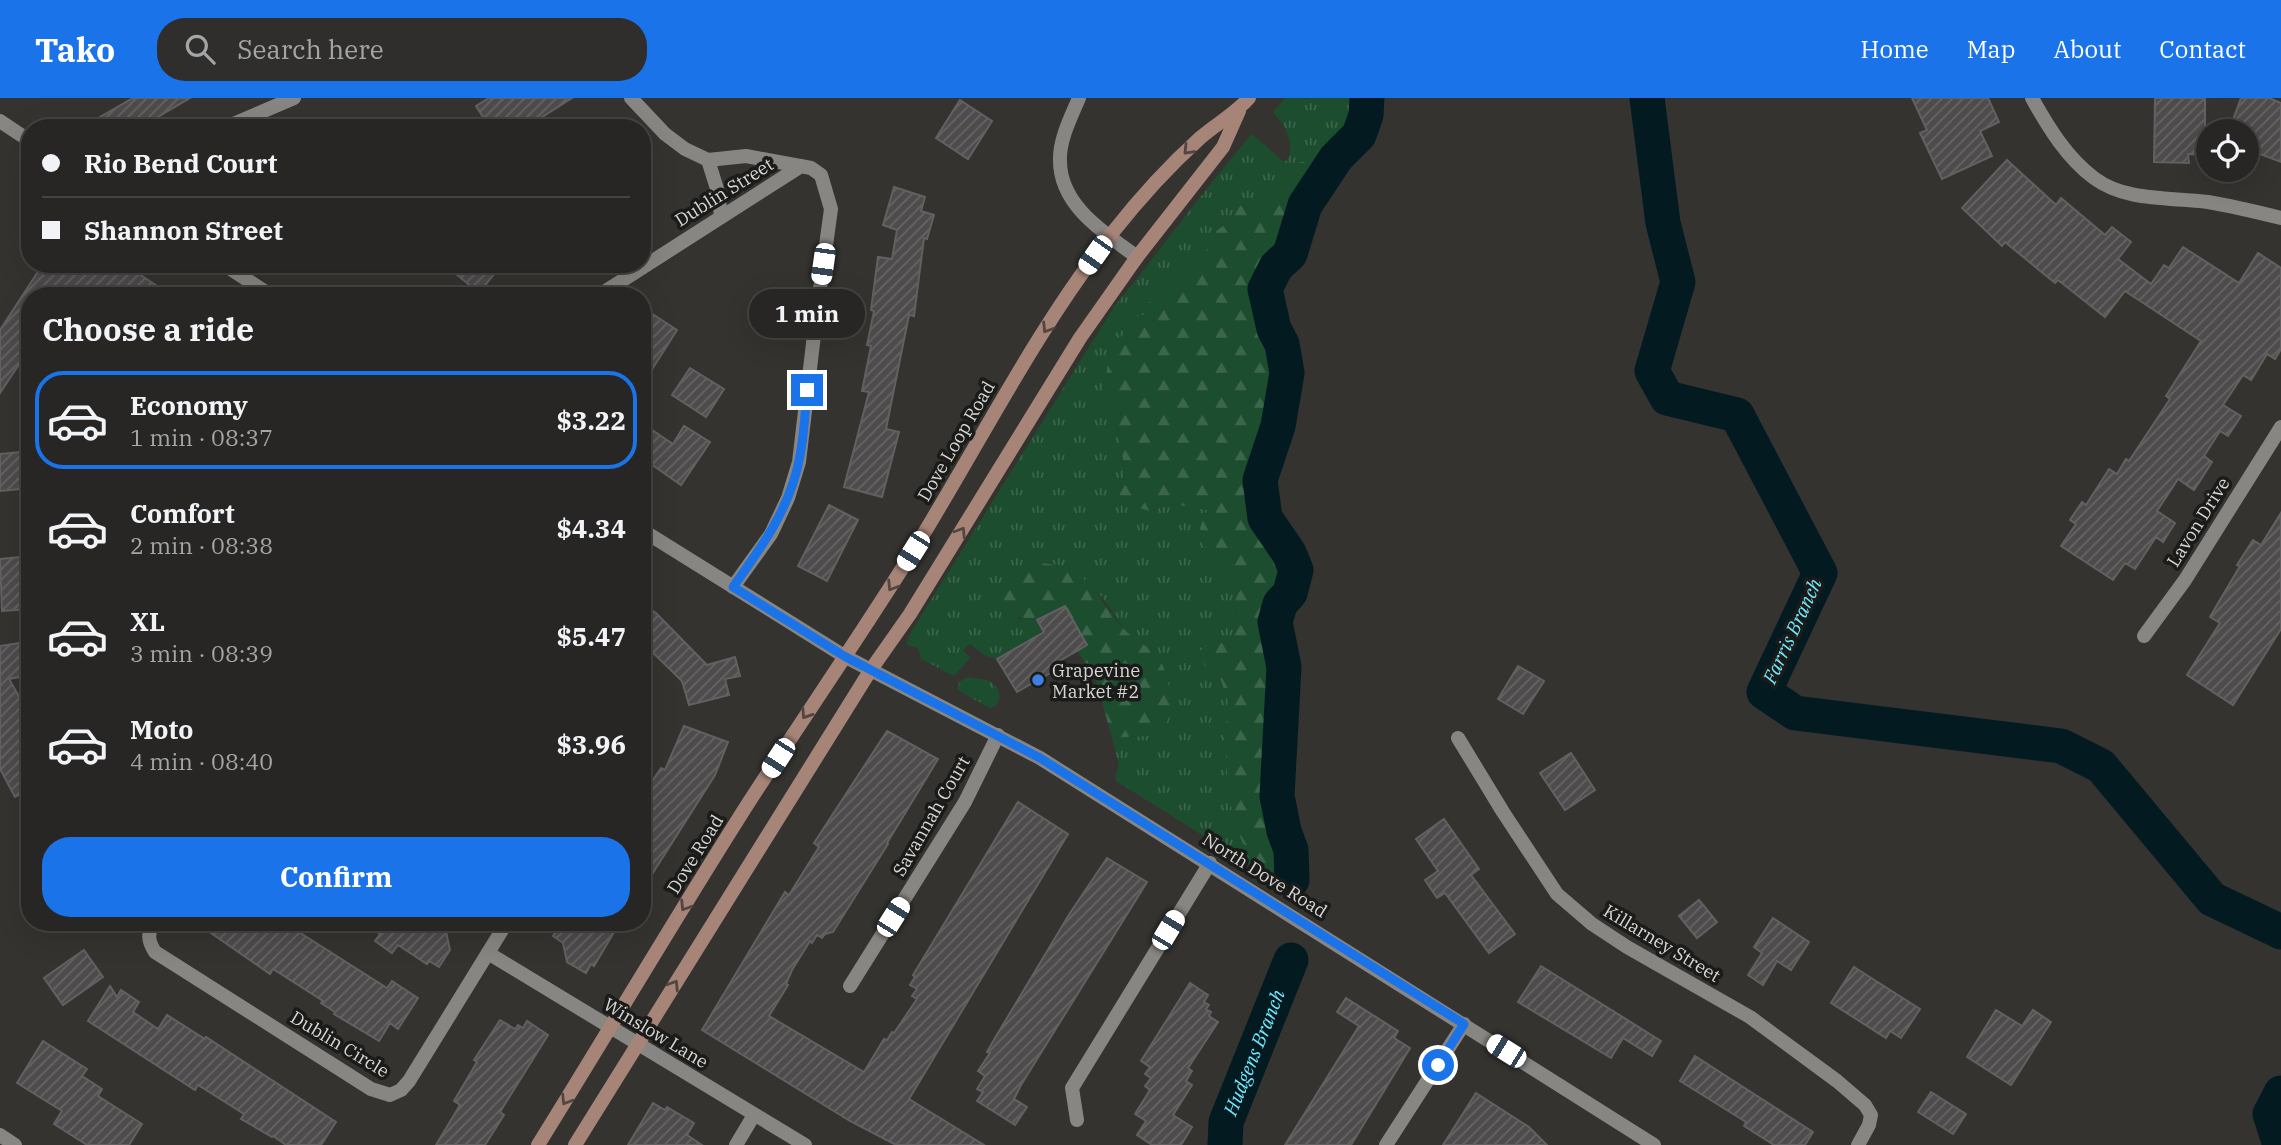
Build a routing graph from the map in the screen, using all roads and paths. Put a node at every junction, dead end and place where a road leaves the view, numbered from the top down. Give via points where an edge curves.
1 (295, 98) edge
2 (631, 98) edge
3 (1079, 98) edge
4 (2032, 98) edge
5 (1245, 103) edge
6 (246, 119) edge
7 (651, 119) edge
8 (651, 119) edge
9 (0, 121) edge
10 (21, 135) edge
11 (708, 160) junction
12 (801, 166) junction
13 (721, 216) junction
14 (2281, 218) edge
15 (1109, 236) junction
16 (1137, 257) junction
17 (651, 262) edge
18 (237, 273) edge
19 (633, 273) edge
20 (258, 287) edge
21 (612, 287) edge
22 (2281, 427) edge
23 (2277, 444) edge
24 (651, 536) edge
25 (733, 587) junction
26 (2144, 636) dead end
27 (844, 656) junction
28 (870, 671) junction
29 (998, 735) junction
30 (1458, 738) dead end
31 (1210, 863) junction
32 (150, 931) edge
33 (501, 931) edge
34 (488, 953) junction
35 (850, 986) dead end
36 (1464, 1024) junction
37 (611, 1028) junction
38 (637, 1043) junction
39 (754, 1115) junction
40 (1077, 1120) dead end
41 (0, 1135) edge
42 (15, 1145) edge
43 (538, 1145) edge
44 (575, 1145) edge
45 (736, 1145) edge
46 (805, 1145) edge
47 (1386, 1145) edge
48 (1654, 1145) edge
49 (1858, 1145) edge

1 - 6 street
2 - 7 street
3 - 15 street via 1059,160 1062,177 1082,211
4 - 14 street via 2070,155 2114,190
5 -> 15 main road, Dove Loop Road via 1201,137
5 - 16 main road, Dove Loop Road via 1223,147
8 - 11 street via 685,149
9 - 10 street
11 - 12 street via 746,156
11 - 13 street
12 - 13 street, Dublin Street
12 - 25 street via 821,175 831,209 799,462 771,534
13 - 17 street, Dublin Street
15 - 16 street
15 -> 27 main road, Dove Loop Road
28 -> 16 main road, Dove Loop Road via 911,614 1069,355
18 - 20 street
19 - 21 street, Dublin Street
22 - 23 street, Lavon Drive
23 - 26 street, Lavon Drive
24 - 25 street
25 - 27 street
27 - 28 street, North Dove Road
27 -> 37 main road, Dove Road
28 - 29 street, North Dove Road
38 -> 28 main road
29 - 31 street, North Dove Road
29 - 35 street, Savannah Court via 965,802
30 - 49 street, Killarney Street via 1558,894 1592,924 1750,1017 1837,1081 1871,1115
31 - 36 street, North Dove Road
31 - 40 street via 1072,1088
32 - 34 street, Dublin Circle via 155,952 371,1089 390,1095 409,1081
33 - 34 street, Dublin Circle
34 - 37 street, Winslow Lane
36 - 47 street
36 - 48 street, North Dove Road
37 - 38 street, Winslow Lane
37 -> 43 main road, Dove Road
38 - 39 street, Winslow Lane
38 - 44 main road
39 - 45 street
39 - 46 street, Winslow Lane
41 - 42 street

